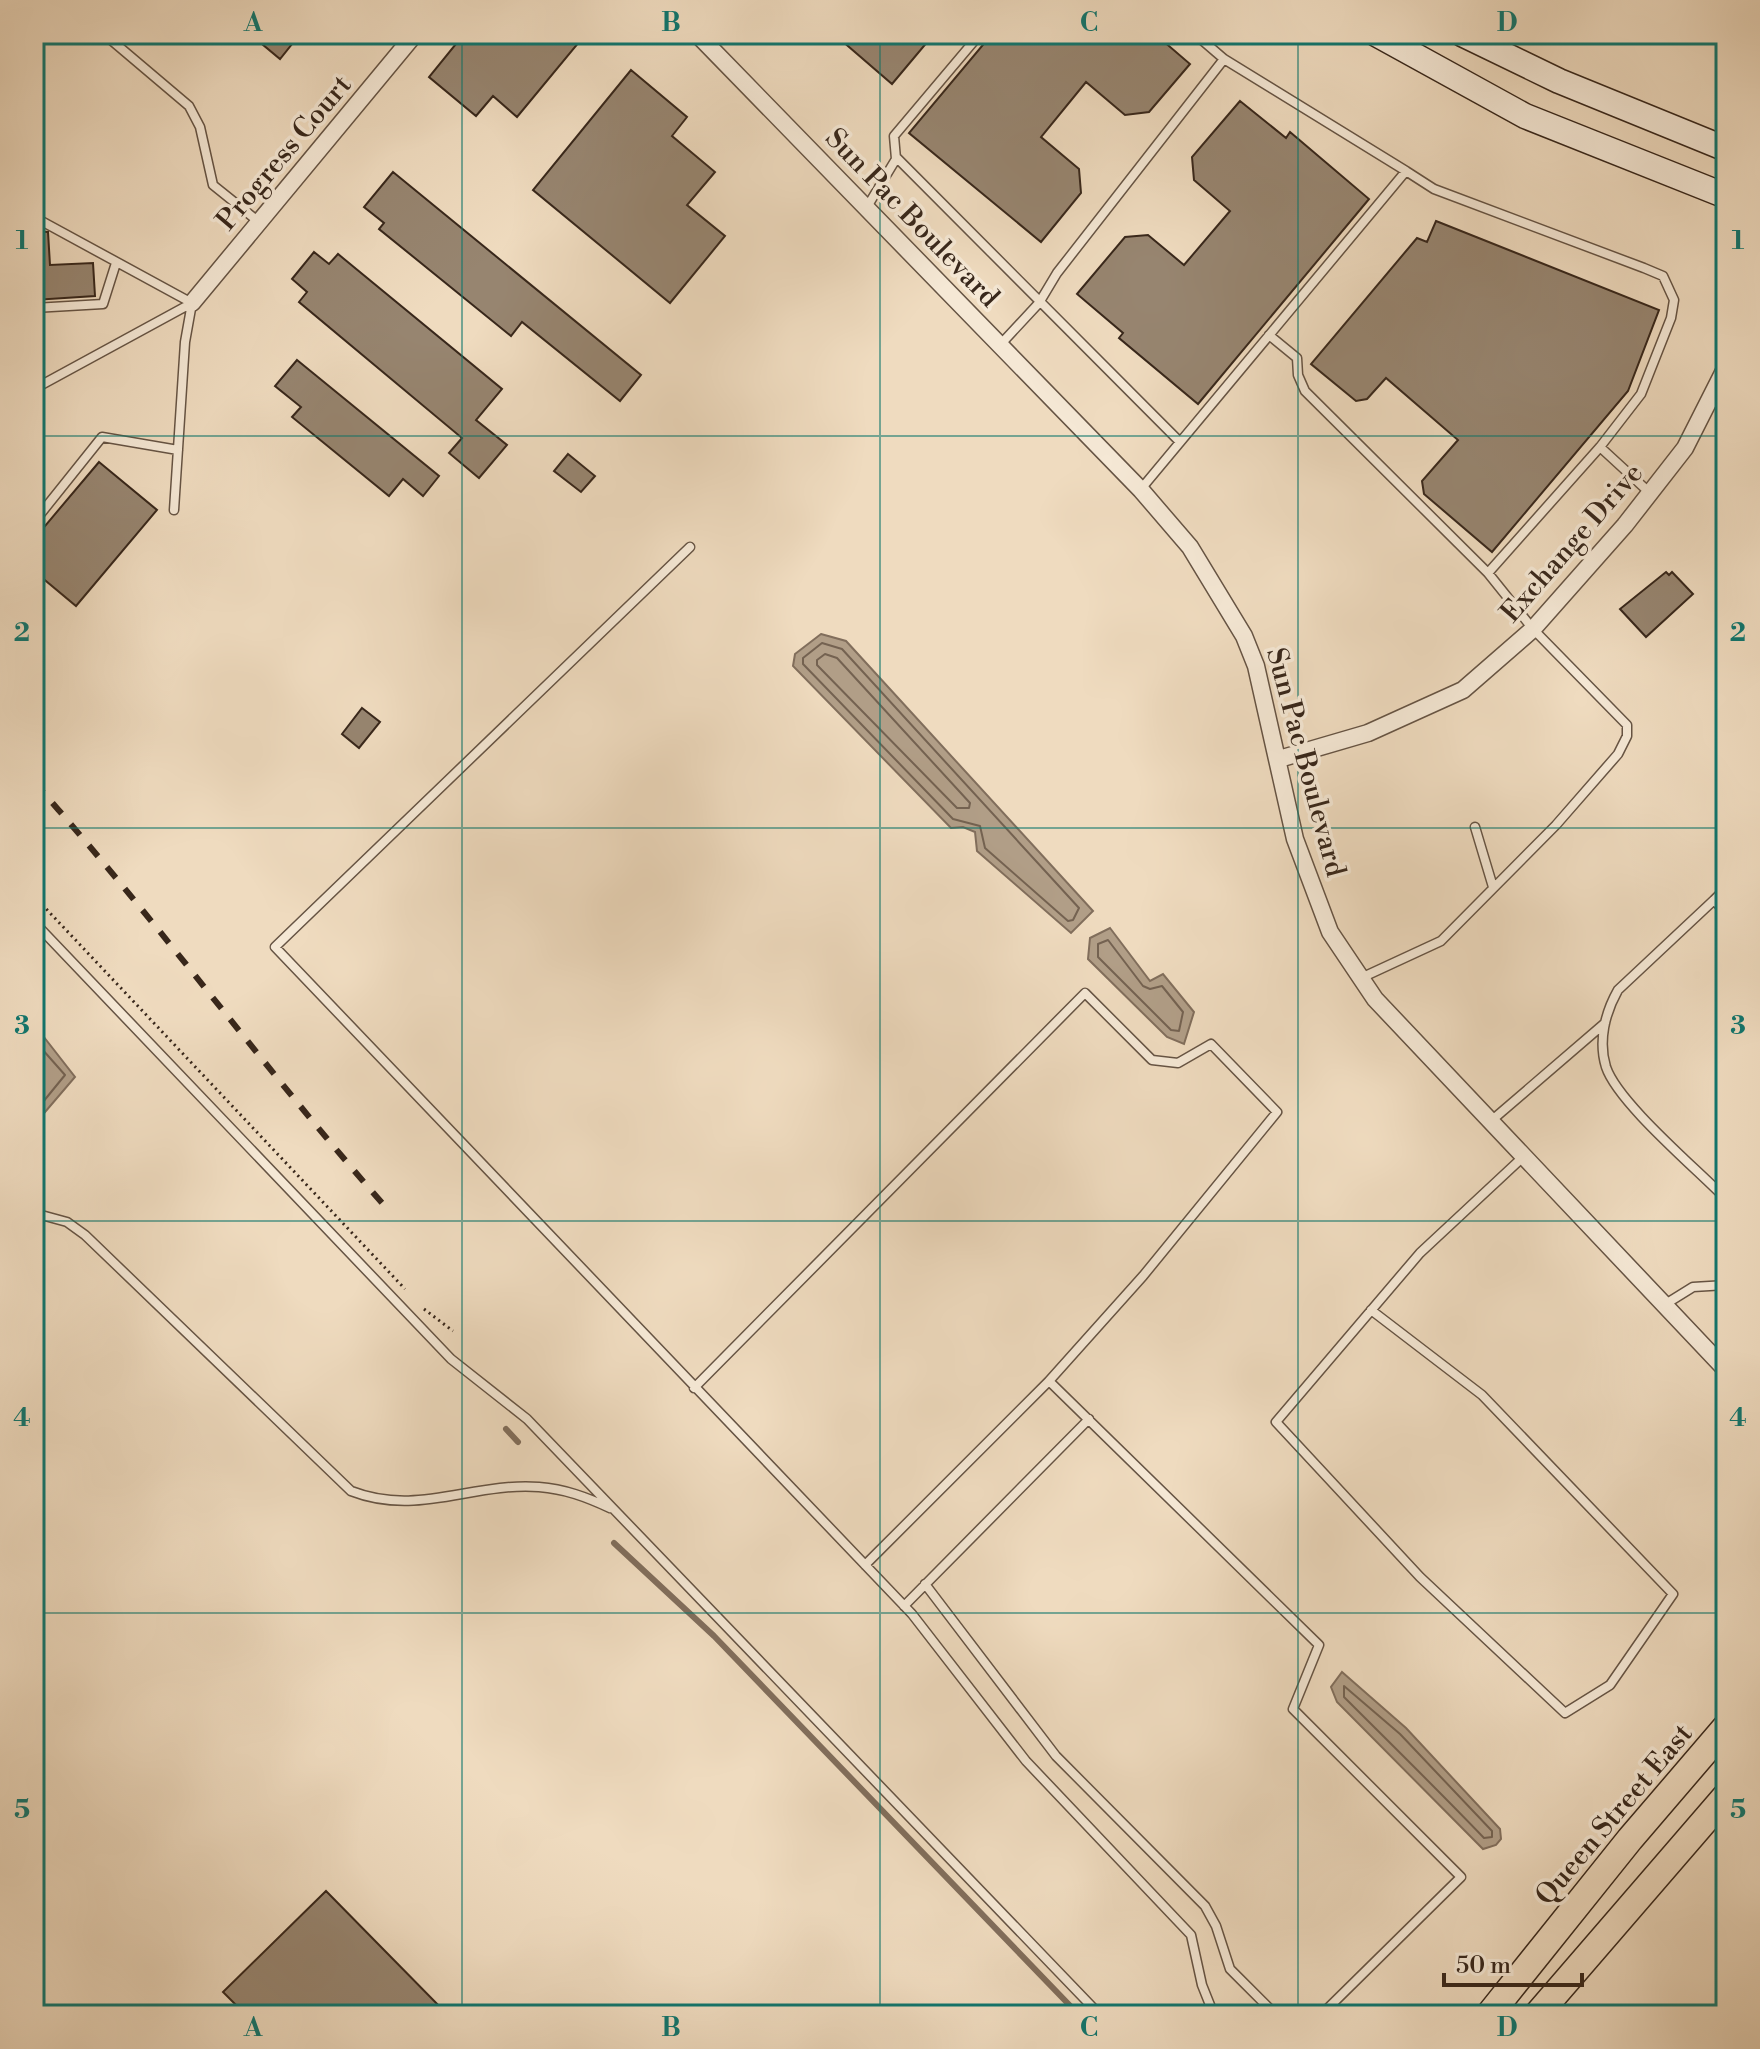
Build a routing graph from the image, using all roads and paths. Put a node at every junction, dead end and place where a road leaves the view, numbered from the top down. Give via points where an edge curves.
1 (104, 34) edge
2 (415, 34) edge
3 (697, 34) edge
4 (980, 34) edge
5 (1195, 34) edge
6 (1376, 34) edge
7 (1462, 34) edge
8 (1224, 59) junction
9 (1726, 149) edge
10 (896, 157) junction
11 (1406, 171) junction
12 (1726, 196) edge
13 (867, 207) junction
14 (34, 217) edge
15 (259, 222) junction
16 (116, 263) junction
17 (192, 303) junction
18 (1039, 303) junction
19 (34, 308) edge
20 (1269, 335) junction
21 (1000, 345) junction
22 (1726, 367) edge
23 (34, 389) edge
24 (1180, 442) junction
25 (1600, 447) junction
26 (178, 450) junction
27 (1141, 490) junction
28 (1650, 493) junction
29 (174, 510) dead end
30 (34, 522) edge
31 (690, 547) dead end
32 (1488, 573) junction
33 (1533, 629) junction
34 (1279, 759) junction
35 (1475, 827) dead end
36 (1493, 887) junction
37 (1726, 888) edge
38 (34, 896) edge
39 (1714, 900) junction
40 (1726, 913) edge
41 (34, 922) edge
42 (1361, 978) junction
43 (1605, 1023) junction
44 (1490, 1122) junction
45 (1523, 1157) junction
46 (1726, 1199) edge
47 (34, 1213) edge
48 (1726, 1285) edge
49 (406, 1290) dead end
50 (415, 1299) dead end
51 (1663, 1306) junction
52 (1371, 1310) junction
53 (453, 1331) dead end
54 (1726, 1370) edge
55 (1049, 1381) junction
56 (694, 1388) junction
57 (1089, 1419) junction
58 (614, 1510) junction
59 (865, 1565) junction
60 (925, 1584) junction
61 (904, 1606) junction
62 (1726, 1727) edge
63 (1726, 1796) edge
64 (1100, 2015) edge
65 (1214, 2015) edge
66 (1276, 2015) edge
67 (1321, 2015) edge
68 (1489, 2015) edge
69 (1537, 2015) edge

1 - 15 lane via 189,106 200,127 213,185
2 - 15 street, Progress Court
3 - 13 street, Sun Pac Boulevard
4 - 10 lane via 894,136
5 - 8 lane
6 - 12 main road via 1525,116
7 - 9 main road via 1559,81
8 - 11 lane
8 - 18 lane
10 - 13 lane
10 - 18 lane
11 - 20 lane
11 - 25 lane via 1434,189 1663,276 1671,287 1671,318 1641,394
13 - 21 street, Sun Pac Boulevard
14 - 16 lane
15 - 17 street, Progress Court
16 - 17 lane
16 - 19 lane via 103,304
17 - 23 lane
17 - 26 lane
18 - 21 lane
18 - 24 lane
20 - 24 lane
20 - 32 lane via 1297,358 1305,391
21 - 27 street, Sun Pac Boulevard
22 - 28 street, Exchange Drive via 1685,448
24 - 27 lane
25 - 28 lane
25 - 32 lane
26 - 29 lane
26 - 30 lane via 102,437
27 - 34 street, Sun Pac Boulevard via 1190,547 1244,636
28 - 33 street, Exchange Drive
31 - 56 lane via 275,947
32 - 33 lane
33 - 34 street, Exchange Drive via 1463,690 1368,733
33 - 36 lane via 1627,725 1627,736 1618,754 1556,825
34 - 42 street, Sun Pac Boulevard via 1295,839 1330,932
35 - 36 lane
36 - 42 lane via 1441,941
37 - 39 lane
38 - 49 path
39 - 40 lane
39 - 43 lane via 1618,990
41 - 58 lane via 451,1359 527,1419
42 - 44 street, Sun Pac Boulevard
43 - 44 lane
43 - 46 lane via 1607,1069 1628,1100
44 - 45 street, Sun Pac Boulevard
45 - 51 street, Sun Pac Boulevard
45 - 52 lane via 1420,1253
47 - 58 lane via 67,1222 85,1235 351,1491 376,1501 401,1502 538,1487 578,1494
48 - 51 lane via 1693,1287
50 - 53 path
51 - 54 street, Sun Pac Boulevard
52 - 52 lane via 1276,1422 1420,1577 1565,1713 1610,1685 1673,1594 1482,1395
55 - 56 lane via 1277,1112 1211,1044 1178,1063 1152,1060 1085,993
55 - 57 lane
55 - 59 lane
56 - 59 lane
57 - 60 lane
57 - 67 lane via 1319,1645 1293,1709 1461,1877
58 - 64 lane
59 - 61 lane
60 - 61 lane
60 - 66 lane via 1056,1756 1205,1906 1230,1969
61 - 65 lane via 1026,1761 1186,1929
62 - 68 main road, Queen Street East
63 - 69 main road

